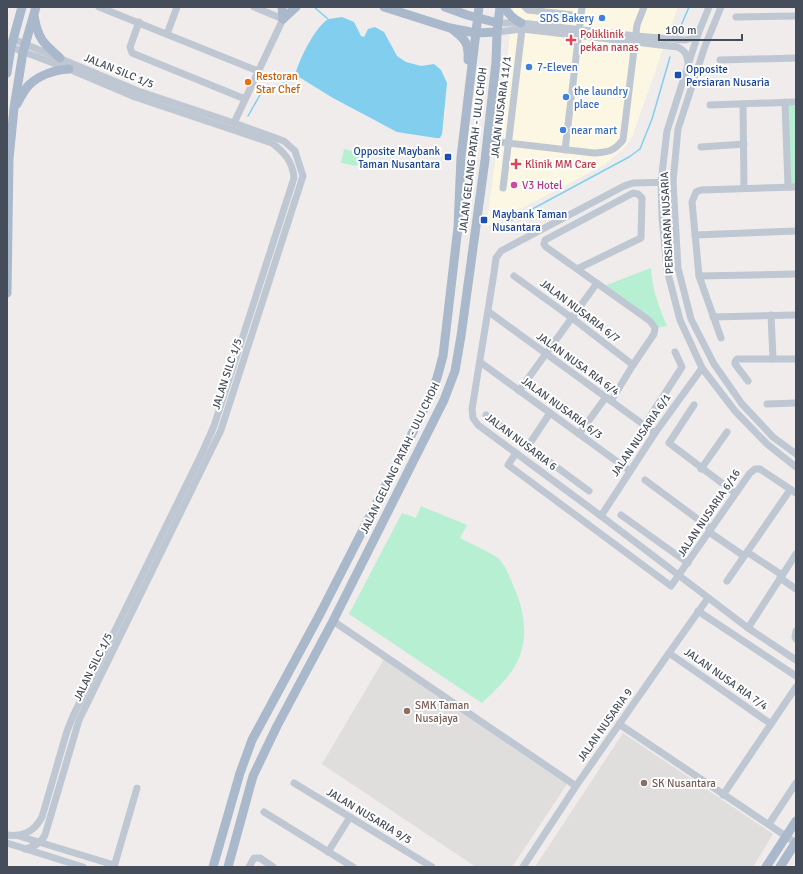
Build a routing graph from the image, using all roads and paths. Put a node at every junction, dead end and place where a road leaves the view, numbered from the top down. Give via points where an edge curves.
1 (22, 7) edge
2 (99, 7) edge
3 (177, 7) edge
4 (254, 7) edge
5 (282, 7) edge
6 (296, 7) edge
7 (384, 7) edge
8 (445, 7) edge
9 (449, 7) edge
10 (470, 7) edge
11 (479, 7) edge
12 (500, 7) edge
13 (505, 7) edge
14 (525, 7) edge
15 (582, 7) edge
16 (644, 7) edge
17 (709, 7) edge
18 (721, 7) edge
19 (35, 10) edge
20 (581, 16) junction
21 (796, 16) edge
22 (736, 17) dead end
23 (478, 18) junction
24 (283, 19) junction
25 (139, 22) junction
26 (498, 23) junction
27 (522, 26) junction
28 (450, 28) junction
29 (476, 32) junction
30 (497, 32) junction
31 (579, 32) junction
32 (167, 34) junction
33 (698, 34) junction
34 (635, 39) junction
35 (12, 43) junction
36 (24, 48) junction
37 (60, 58) junction
38 (796, 58) edge
39 (720, 60) dead end
40 (688, 64) junction
41 (69, 69) junction
42 (258, 71) junction
43 (7, 73) edge
44 (245, 99) junction
45 (467, 99) junction
46 (785, 102) junction
47 (796, 102) edge
48 (743, 104) junction
49 (710, 105) dead end
50 (14, 108) junction
51 (490, 118) junction
52 (234, 123) junction
53 (504, 143) junction
54 (744, 144) junction
55 (701, 146) dead end
56 (565, 150) junction
57 (485, 160) junction
58 (661, 182) junction
59 (673, 182) junction
60 (788, 187) junction
61 (796, 187) edge
62 (503, 188) dead end
63 (744, 188) junction
64 (796, 231) edge
65 (695, 235) junction
66 (578, 269) junction
67 (796, 274) edge
68 (514, 276) dead end
69 (699, 276) junction
70 (597, 283) junction
71 (7, 293) edge
72 (488, 312) junction
73 (771, 315) junction
74 (796, 315) edge
75 (713, 317) junction
76 (572, 318) junction
77 (721, 338) dead end
78 (675, 352) dead end
79 (546, 354) junction
80 (773, 359) junction
81 (796, 359) edge
82 (480, 362) junction
83 (633, 364) junction
84 (702, 368) junction
85 (748, 381) dead end
86 (519, 391) junction
87 (608, 399) junction
88 (796, 403) edge
89 (767, 404) dead end
90 (694, 405) dead end
91 (550, 413) junction
92 (486, 415) dead end
93 (644, 426) junction
94 (727, 432) dead end
95 (655, 433) junction
96 (579, 434) junction
97 (528, 446) junction
98 (516, 453) junction
99 (796, 454) edge
100 (796, 467) edge
101 (701, 468) junction
102 (630, 471) junction
103 (646, 480) dead end
104 (589, 491) dead end
105 (793, 492) edge
106 (735, 493) junction
107 (621, 515) dead end
108 (601, 516) junction
109 (710, 530) junction
110 (746, 554) junction
111 (796, 554) edge
112 (688, 563) junction
113 (678, 575) junction
114 (781, 577) junction
115 (727, 581) dead end
116 (796, 589) edge
117 (708, 598) junction
118 (698, 611) junction
119 (332, 620) junction
120 (748, 628) junction
121 (669, 652) junction
122 (796, 660) edge
123 (796, 676) edge
124 (796, 687) edge
125 (619, 724) junction
126 (771, 724) junction
127 (294, 783) dead end
128 (796, 783) edge
129 (576, 786) junction
130 (137, 788) dead end
131 (724, 795) junction
132 (264, 812) dead end
133 (350, 817) junction
134 (796, 821) edge
135 (769, 824) junction
136 (7, 834) edge
137 (19, 836) junction
138 (786, 836) junction
139 (41, 842) junction
140 (7, 843) edge
141 (796, 843) edge
142 (25, 849) junction
143 (328, 852) junction
144 (84, 856) junction
145 (421, 860) junction
146 (114, 866) edge
147 (82, 867) edge
148 (213, 867) edge
149 (228, 867) edge
150 (249, 867) edge
151 (273, 867) edge
152 (353, 867) edge
153 (417, 867) edge
154 (432, 867) edge
155 (523, 867) edge
156 (766, 867) edge
157 (780, 867) edge

1 - 35 main road
2 - 25 street
3 - 32 street
4 - 24 street
5 - 24 main road
6 - 24 main road
7 - 28 main road
8 - 23 main road
9 - 10 main road via 461,10
11 - 23 main road, JALAN GELANG PATAH - ULU CHOH
12 - 26 main road, JALAN GELANG PATAH - ULU CHOH
13 - 27 main road via 509,15
14 - 20 street via 528,10
15 - 20 street
16 - 34 street
17 - 33 street, PERSIARAN NUSARIA
18 - 59 street, PERSIARAN NUSARIA via 705,46 678,129
19 - 36 main road
19 - 37 main road via 39,36
20 - 31 street
21 - 22 street
23 - 26 main road
23 - 29 main road, JALAN GELANG PATAH - ULU CHOH
24 - 42 street
25 - 32 street
25 - 44 street via 130,47 132,53
26 - 27 street
26 - 30 main road, JALAN GELANG PATAH - ULU CHOH
27 - 30 street
27 - 31 street
27 - 53 street, JALAN NUSARIA 11/1
28 - 29 main road
28 - 45 main road via 462,37 469,53
29 - 30 main road
29 - 45 main road, JALAN GELANG PATAH - ULU CHOH
30 - 51 main road, JALAN GELANG PATAH - ULU CHOH
31 - 34 street
31 - 56 street
32 - 42 street
33 - 34 street via 685,40
33 - 40 street, PERSIARAN NUSARIA
34 - 40 street via 678,47 687,54
34 - 56 street via 623,140 617,148 608,152
35 - 36 street, JALAN SILC 1/5
35 - 43 main road
36 - 37 street, JALAN SILC 1/5
36 - 41 street, JALAN SILC 1/5
36 - 50 main road
37 - 52 street, JALAN SILC 1/5 via 138,91
38 - 39 street
40 - 58 street, PERSIARAN NUSARIA via 667,131
41 - 50 main road via 55,70 29,85
41 - 137 street, JALAN SILC 1/5 via 135,97 272,143 281,149 288,159 294,178 214,426 73,716 42,817 30,832
42 - 44 street
44 - 52 street
45 - 148 main road, JALAN GELANG PATAH - ULU CHOH via 460,157 458,227 443,356 437,378 420,418 320,614 252,740
46 - 47 street
46 - 48 street
46 - 60 street
48 - 49 street
48 - 54 street
50 - 71 main road via 9,169
51 - 53 main road via 490,130 494,140
51 - 57 main road, JALAN GELANG PATAH - ULU CHOH
52 - 139 street, JALAN SILC 1/5 via 284,141 295,151 303,176 221,430 79,720 50,821
53 - 56 street
53 - 57 main road via 490,146
53 - 62 street, JALAN NUSARIA 11/1
54 - 55 street
54 - 63 street
57 - 119 main road, JALAN GELANG PATAH - ULU CHOH via 455,371 444,400
58 - 59 street, JALAN NUSARIA 6
58 - 72 street, JALAN NUSARIA 6 via 633,183 624,186 501,251 496,258
58 - 84 street, PERSIARAN NUSARIA via 667,270 680,320
59 - 99 street, PERSIARAN NUSARIA via 678,268 691,319 714,364 742,404 773,437
60 - 61 street
60 - 63 street
63 - 65 street via 696,192 692,202
64 - 65 street
65 - 69 street
66 - 66 street via 546,247 545,240 633,193 638,194 642,198 641,238
66 - 70 street
67 - 69 street
68 - 76 street, JALAN NUSARIA 6/7
69 - 75 street
70 - 76 street
70 - 83 street via 650,321 655,328 654,334
72 - 79 street, JALAN NUSA RIA 6/4
72 - 82 street, JALAN NUSARIA 6
73 - 74 street
73 - 75 street
73 - 80 street
75 - 77 street
76 - 79 street
76 - 83 street, JALAN NUSARIA 6/7
78 - 93 street via 682,367
79 - 86 street
79 - 87 street, JALAN NUSA RIA 6/4
80 - 81 street
80 - 85 street via 737,359 735,364
82 - 86 street, JALAN NUSARIA 6/3
82 - 98 street, JALAN NUSARIA 6 via 472,409 473,418 478,425
83 - 87 street
84 - 95 street, JALAN NUSARIA 6/1
84 - 100 street, PERSIARAN NUSARIA via 735,411 767,444
86 - 91 street, JALAN NUSARIA 6/3
87 - 93 street, JALAN NUSA RIA 6/4
87 - 96 street
88 - 89 street
90 - 101 street via 669,443
91 - 96 street, JALAN NUSARIA 6/3
91 - 97 street
92 - 97 street
93 - 95 street, JALAN NUSA RIA 6/4
94 - 101 street
95 - 102 street, JALAN NUSARIA 6/1
96 - 102 street, JALAN NUSARIA 6/3
97 - 104 street
98 - 108 street, JALAN NUSARIA 6
98 - 113 street via 508,465 671,586
101 - 106 street
102 - 108 street, JALAN NUSARIA 6/1
103 - 109 street
105 - 106 street, JALAN NUSARIA 6/16 via 760,469 755,469
105 - 110 street
106 - 109 street, JALAN NUSARIA 6/16
107 - 112 street
108 - 113 street, JALAN NUSARIA 6
109 - 110 street
109 - 112 street, JALAN NUSARIA 6/16
110 - 114 street
110 - 115 street
111 - 114 street
112 - 113 street, JALAN NUSARIA 6/16
113 - 117 street, JALAN NUSARIA 6
114 - 116 street
114 - 120 street
117 - 118 street, JALAN NUSARIA 9
117 - 120 street, JALAN NUSARIA 6
118 - 121 street, JALAN NUSARIA 9
118 - 123 street
119 - 129 street
119 - 149 main road, JALAN GELANG PATAH - ULU CHOH via 253,776
120 - 122 street, JALAN NUSARIA 6
121 - 125 street, JALAN NUSARIA 9
121 - 126 street, JALAN NUSA RIA 7/4
124 - 126 street
125 - 129 street, JALAN NUSARIA 9
125 - 131 street
126 - 131 street
127 - 133 street, JALAN NUSARIA 9/5
128 - 135 street
129 - 155 street, JALAN NUSARIA 9
130 - 146 street
131 - 135 street
132 - 143 street
133 - 143 street
133 - 145 street, JALAN NUSARIA 9/5
134 - 138 main road
135 - 138 street
136 - 137 street
137 - 139 street
138 - 141 street
138 - 156 main road
139 - 142 street
139 - 144 street
140 - 142 street
141 - 157 main road
142 - 147 street
143 - 152 street
144 - 146 street
144 - 147 street
145 - 153 street
145 - 154 street, JALAN NUSARIA 9/5
150 - 151 street via 254,858 260,858

